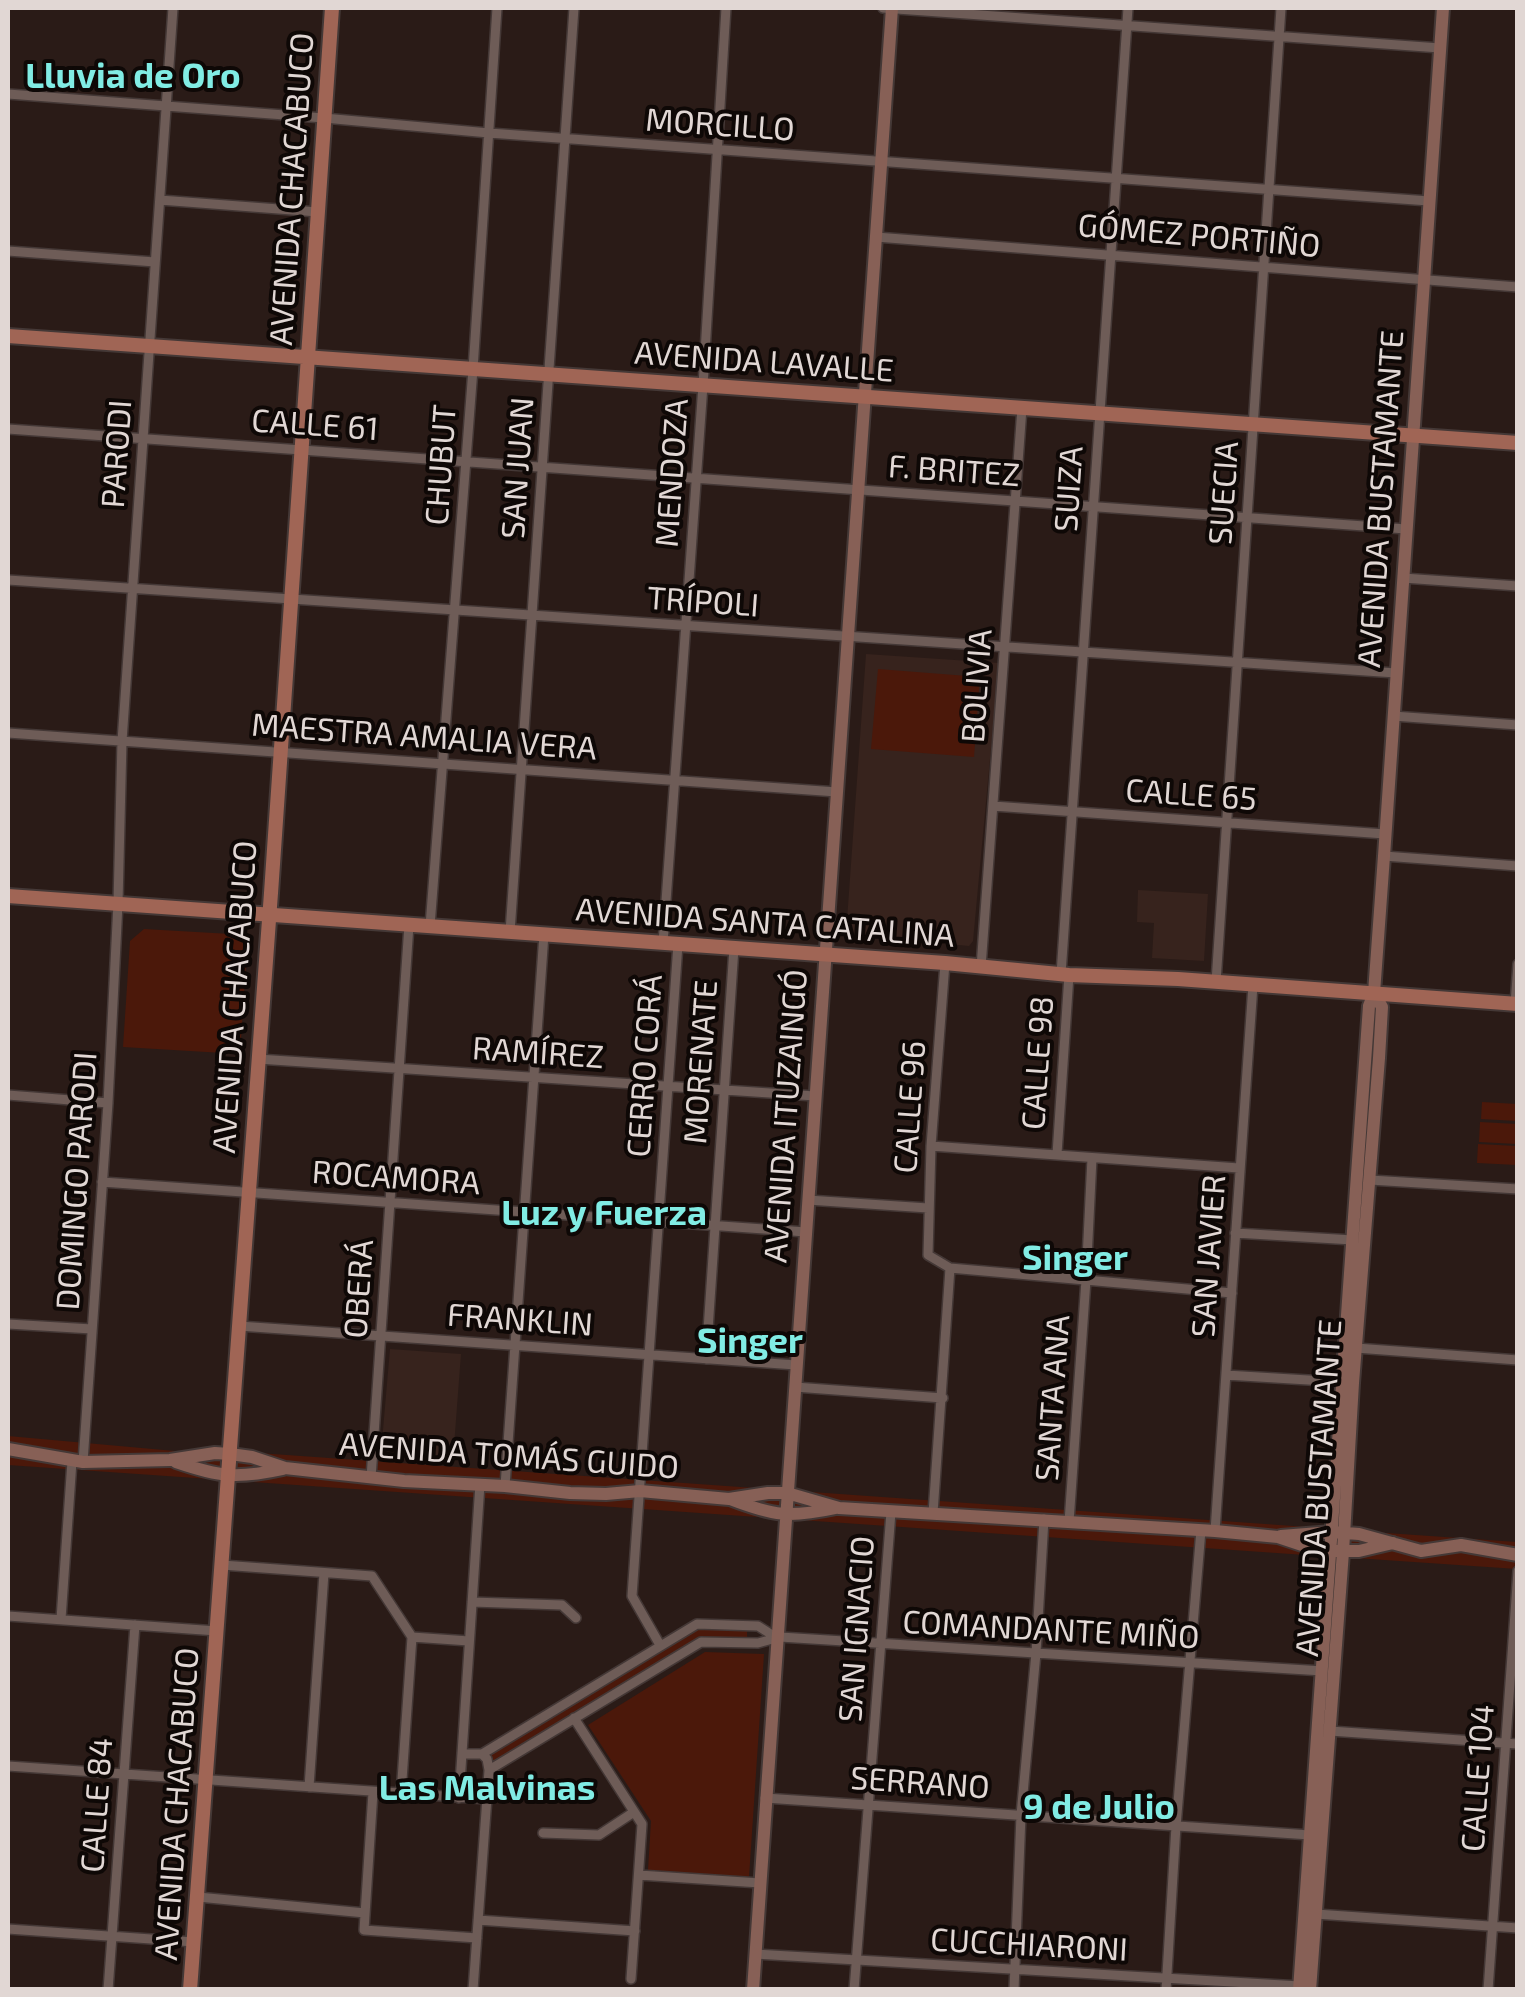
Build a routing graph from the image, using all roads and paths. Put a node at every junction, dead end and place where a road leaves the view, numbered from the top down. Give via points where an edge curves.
1 (173, 8) edge
2 (332, 8) edge
3 (497, 8) edge
4 (574, 8) edge
5 (726, 8) edge
6 (883, 8) edge
7 (892, 8) edge
8 (1128, 8) edge
9 (1281, 8) edge
10 (1442, 8) edge
11 (1126, 26) junction
12 (1279, 36) junction
13 (1440, 48) junction
14 (8, 94) edge
15 (166, 106) junction
16 (324, 118) junction
17 (489, 133) junction
18 (566, 139) junction
19 (718, 150) junction
20 (881, 161) junction
21 (1116, 178) junction
22 (1269, 189) junction
23 (160, 200) junction
24 (1429, 200) junction
25 (318, 212) junction
26 (876, 237) junction
27 (8, 251) edge
28 (1110, 254) junction
29 (155, 262) junction
30 (1264, 267) junction
31 (1424, 280) junction
32 (1518, 287) edge
33 (8, 336) edge
34 (150, 346) junction
35 (308, 357) junction
36 (473, 369) junction
37 (549, 374) junction
38 (703, 385) junction
39 (864, 397) junction
40 (1022, 408) junction
41 (1100, 414) junction
42 (1253, 424) junction
43 (8, 428) edge
44 (1413, 436) junction
45 (143, 438) junction
46 (1518, 443) edge
47 (302, 450) junction
48 (466, 461) junction
49 (543, 467) junction
50 (696, 478) junction
51 (858, 489) junction
52 (1016, 500) junction
53 (1093, 506) junction
54 (1247, 517) junction
55 (1406, 528) junction
56 (1403, 578) junction
57 (8, 580) edge
58 (1518, 586) edge
59 (133, 588) junction
60 (291, 599) junction
61 (454, 610) junction
62 (532, 615) junction
63 (686, 626) junction
64 (848, 636) junction
65 (1006, 647) junction
66 (1083, 652) junction
67 (1238, 662) junction
68 (1396, 673) junction
69 (1393, 716) junction
70 (1518, 725) edge
71 (8, 733) edge
72 (122, 741) junction
73 (280, 752) junction
74 (443, 764) junction
75 (521, 770) junction
76 (675, 780) junction
77 (837, 792) junction
78 (993, 806) junction
79 (1072, 811) junction
80 (1227, 823) junction
81 (1385, 834) junction
82 (1384, 856) junction
83 (1518, 866) edge
84 (8, 896) edge
85 (118, 903) junction
86 (269, 914) junction
87 (409, 924) junction
88 (430, 926) junction
89 (510, 932) junction
90 (544, 934) junction
91 (671, 943) junction
92 (734, 948) junction
93 (826, 954) junction
94 (945, 963) junction
95 (1518, 964) edge
96 (981, 967) junction
97 (1065, 974) junction
98 (1216, 982) junction
99 (1253, 985) junction
100 (1374, 994) junction
101 (1516, 1004) edge
102 (1373, 1058) junction
103 (258, 1059) junction
104 (398, 1068) junction
105 (533, 1078) junction
106 (668, 1087) junction
107 (724, 1090) junction
108 (8, 1095) edge
109 (815, 1096) junction
110 (108, 1103) junction
111 (931, 1146) junction
112 (1057, 1154) junction
113 (1092, 1158) junction
114 (1239, 1168) junction
115 (1370, 1180) junction
116 (102, 1182) junction
117 (1518, 1189) edge
118 (249, 1192) junction
119 (808, 1200) junction
120 (390, 1202) junction
121 (928, 1208) junction
122 (524, 1212) junction
123 (659, 1222) junction
124 (715, 1226) junction
125 (806, 1232) junction
126 (1235, 1233) junction
127 (1353, 1240) junction
128 (950, 1268) junction
129 (1086, 1280) junction
130 (1232, 1293) junction
131 (8, 1324) edge
132 (239, 1326) junction
133 (92, 1329) junction
134 (380, 1336) junction
135 (514, 1345) junction
136 (1356, 1348) junction
137 (650, 1355) junction
138 (706, 1359) junction
139 (1518, 1360) edge
140 (796, 1365) junction
141 (1226, 1374) junction
142 (1341, 1382) junction
143 (795, 1387) junction
144 (943, 1398) junction
145 (8, 1449) edge
146 (230, 1454) junction
147 (170, 1460) junction
148 (77, 1461) junction
149 (285, 1468) junction
150 (228, 1476) junction
151 (371, 1478) junction
152 (480, 1484) junction
153 (505, 1486) junction
154 (640, 1491) junction
155 (787, 1494) junction
156 (729, 1498) junction
157 (838, 1508) junction
158 (891, 1512) junction
159 (933, 1513) junction
160 (785, 1515) junction
161 (1044, 1520) junction
162 (1069, 1522) junction
163 (1208, 1531) junction
164 (1338, 1532) junction
165 (1278, 1537) junction
166 (1394, 1543) junction
167 (1337, 1552) junction
168 (1518, 1555) edge
169 (222, 1565) junction
170 (1518, 1570) edge
171 (324, 1573) junction
172 (472, 1602) junction
173 (8, 1616) edge
174 (576, 1618) dead end
175 (61, 1620) junction
176 (135, 1625) junction
177 (217, 1631) junction
178 (412, 1637) junction
179 (777, 1638) junction
180 (469, 1641) junction
181 (660, 1645) junction
182 (881, 1645) junction
183 (1036, 1654) junction
184 (1192, 1663) junction
185 (1323, 1671) junction
186 (574, 1718) junction
187 (1330, 1731) junction
188 (1505, 1743) junction
189 (1518, 1744) edge
190 (462, 1754) junction
191 (486, 1761) junction
192 (8, 1766) edge
193 (124, 1774) junction
194 (206, 1780) junction
195 (309, 1787) junction
196 (373, 1792) junction
197 (402, 1794) junction
198 (459, 1798) junction
199 (765, 1798) junction
200 (486, 1800) junction
201 (869, 1805) junction
202 (634, 1812) junction
203 (1021, 1816) junction
204 (1176, 1826) junction
205 (543, 1833) dead end
206 (1310, 1836) junction
207 (639, 1875) junction
208 (760, 1883) junction
209 (198, 1896) junction
210 (365, 1913) junction
211 (1316, 1914) junction
212 (478, 1920) junction
213 (1492, 1926) junction
214 (1518, 1928) edge
215 (8, 1929) edge
216 (635, 1931) junction
217 (112, 1936) junction
218 (477, 1938) junction
219 (195, 1942) junction
220 (755, 1954) junction
221 (856, 1959) junction
222 (1015, 1969) junction
223 (632, 1979) dead end
224 (1166, 1984) edge
225 (1303, 1988) edge
226 (108, 1990) edge
227 (190, 1990) edge
228 (473, 1990) edge
229 (752, 1990) edge
230 (854, 1990) edge
231 (1014, 1990) edge
232 (1488, 1990) edge

1 - 15 street, PARODI
2 - 16 main road, AVENIDA CHACABUCO
3 - 17 street, CHUBUT
4 - 18 street, SAN JUAN
5 - 19 street, MENDOZA
6 - 7 street
7 - 11 street
7 - 20 main road, AVENIDA ITUZAINGÓ
8 - 11 street, SUIZA
9 - 12 street, SUECIA
10 - 13 main road, AVENIDA BUSTAMANTE
11 - 12 street
11 - 21 street, SUIZA
12 - 13 street
12 - 22 street, SUECIA
13 - 24 main road, AVENIDA BUSTAMANTE
14 - 15 street, MORCILLO
15 - 16 street, MORCILLO
15 - 23 street, PARODI
16 - 17 street, MORCILLO
16 - 25 main road, AVENIDA CHACABUCO
17 - 18 street, MORCILLO
17 - 36 street, CHUBUT
18 - 19 street, MORCILLO
18 - 37 street, SAN JUAN
19 - 20 street, MORCILLO
19 - 38 street, MENDOZA
20 - 21 street, MORCILLO
20 - 26 main road, AVENIDA ITUZAINGÓ
21 - 22 street, MORCILLO
21 - 28 street, SUIZA
22 - 24 street, MORCILLO
22 - 30 street, SUECIA
23 - 25 street
23 - 29 street, PARODI
24 - 31 main road, AVENIDA BUSTAMANTE
25 - 35 main road, AVENIDA CHACABUCO
26 - 28 street, GÓMEZ PORTIÑO
26 - 39 main road, AVENIDA ITUZAINGÓ
27 - 29 street
28 - 30 street, GÓMEZ PORTIÑO
28 - 41 street, SUIZA
29 - 34 street, PARODI
30 - 31 street, GÓMEZ PORTIÑO
30 - 42 street, SUECIA
31 - 32 street, GÓMEZ PORTIÑO
31 - 44 main road, AVENIDA BUSTAMANTE
33 - 34 main road, AVENIDA LAVALLE
34 - 35 main road, AVENIDA LAVALLE
34 - 45 street, PARODI
35 - 36 main road, AVENIDA LAVALLE
35 - 47 main road, AVENIDA CHACABUCO
36 - 37 main road, AVENIDA LAVALLE
36 - 48 street, CHUBUT
37 - 38 main road, AVENIDA LAVALLE
37 - 49 street, SAN JUAN
38 - 39 main road, AVENIDA LAVALLE
38 - 50 street, MENDOZA
39 - 40 main road, AVENIDA LAVALLE
39 - 51 main road, AVENIDA ITUZAINGÓ
40 - 41 main road, AVENIDA LAVALLE
40 - 52 street, BOLIVIA
41 - 42 main road, AVENIDA LAVALLE
41 - 53 street, SUIZA
42 - 44 main road, AVENIDA LAVALLE
42 - 54 street, SUECIA
43 - 45 street, CALLE 61
44 - 46 main road, AVENIDA LAVALLE
44 - 55 main road, AVENIDA BUSTAMANTE
45 - 47 street, CALLE 61
45 - 59 street, PARODI
47 - 48 street, CALLE 61
47 - 60 main road, AVENIDA CHACABUCO
48 - 49 street, CALLE 61
48 - 61 street, CHUBUT
49 - 50 street, CALLE 61
49 - 62 street, SAN JUAN
50 - 51 street, CALLE 61
50 - 63 street, MENDOZA
51 - 52 street, F. BRITEZ
51 - 64 main road, AVENIDA ITUZAINGÓ
52 - 53 street, F. BRITEZ
52 - 65 street, BOLIVIA
53 - 54 street, F. BRITEZ
53 - 66 street, SUIZA
54 - 55 street, F. BRITEZ
54 - 67 street, SUECIA
55 - 56 main road, AVENIDA BUSTAMANTE
56 - 58 street
56 - 68 main road, AVENIDA BUSTAMANTE
57 - 59 street, TRÍPOLI
59 - 60 street, TRÍPOLI
59 - 72 street, PARODI
60 - 61 street, TRÍPOLI
60 - 73 main road, AVENIDA CHACABUCO
61 - 62 street, TRÍPOLI
61 - 74 street, CHUBUT
62 - 63 street, TRÍPOLI
62 - 75 street, SAN JUAN
63 - 64 street, TRÍPOLI
63 - 76 street, MENDOZA
64 - 65 street, TRÍPOLI
64 - 77 main road, AVENIDA ITUZAINGÓ
65 - 66 street, TRÍPOLI
65 - 78 street, BOLIVIA
66 - 67 street, TRÍPOLI
66 - 79 street, SUIZA
67 - 68 street, TRÍPOLI
67 - 80 street, SUECIA
68 - 69 main road, AVENIDA BUSTAMANTE
69 - 70 street
69 - 81 main road, AVENIDA BUSTAMANTE
71 - 72 street, MAESTRA AMALIA VERA
72 - 73 street, MAESTRA AMALIA VERA
72 - 85 street, PARODI
73 - 74 street, MAESTRA AMALIA VERA
73 - 86 main road, AVENIDA CHACABUCO
74 - 75 street, MAESTRA AMALIA VERA
74 - 88 street, CHUBUT
75 - 76 street, MAESTRA AMALIA VERA
75 - 89 street, SAN JUAN
76 - 77 street, MAESTRA AMALIA VERA
76 - 91 street, MENDOZA
77 - 93 main road, AVENIDA ITUZAINGÓ
78 - 79 street, CALLE 65
78 - 96 street, BOLIVIA
79 - 80 street, CALLE 65
79 - 97 street, SUIZA
80 - 81 street, CALLE 65
80 - 98 street, SUECIA
81 - 82 main road, AVENIDA BUSTAMANTE
82 - 83 street
82 - 100 main road, AVENIDA BUSTAMANTE
84 - 85 main road, AVENIDA SANTA CATALINA
85 - 86 main road, AVENIDA SANTA CATALINA
85 - 110 street, DOMINGO PARODI
86 - 87 main road, AVENIDA SANTA CATALINA
86 - 103 main road, AVENIDA CHACABUCO
87 - 88 main road, AVENIDA SANTA CATALINA
87 - 104 street, OBERÁ
88 - 89 main road, AVENIDA SANTA CATALINA
89 - 90 main road, AVENIDA SANTA CATALINA
90 - 91 main road, AVENIDA SANTA CATALINA
90 - 105 street
91 - 92 main road, AVENIDA SANTA CATALINA
91 - 106 street, CERRO CORÁ
92 - 93 main road, AVENIDA SANTA CATALINA
92 - 107 street, MORENATE
93 - 94 main road, AVENIDA SANTA CATALINA
93 - 109 main road, AVENIDA ITUZAINGÓ
94 - 96 main road, AVENIDA SANTA CATALINA
94 - 111 street, CALLE 96
95 - 101 street
96 - 97 main road, AVENIDA SANTA CATALINA
97 - 98 main road, AVENIDA SANTA CATALINA
97 - 112 street, CALLE 98
98 - 99 main road, AVENIDA SANTA CATALINA
99 - 100 main road, AVENIDA SANTA CATALINA
99 - 114 street, SAN JAVIER
100 - 101 main road, AVENIDA SANTA CATALINA
100 - 102 main road, AVENIDA BUSTAMANTE via 1382,1007
102 - 115 main road, AVENIDA BUSTAMANTE
102 - 127 main road, AVENIDA BUSTAMANTE
103 - 104 street, RAMÍREZ
103 - 118 main road, AVENIDA CHACABUCO
104 - 105 street, RAMÍREZ
104 - 120 street, OBERÁ
105 - 106 street, RAMÍREZ
105 - 122 street
106 - 107 street, RAMÍREZ
106 - 123 street, CERRO CORÁ
107 - 109 street, RAMÍREZ
107 - 124 street, MORENATE
108 - 110 street
109 - 119 main road, AVENIDA ITUZAINGÓ
110 - 116 street, DOMINGO PARODI
111 - 112 street
111 - 121 street, CALLE 96
112 - 113 street
113 - 114 street
113 - 129 street, SANTA ANA
114 - 126 street, SAN JAVIER
115 - 117 street
115 - 136 main road, AVENIDA BUSTAMANTE
116 - 118 street, ROCAMORA
116 - 133 street, DOMINGO PARODI
118 - 120 street, ROCAMORA
118 - 132 main road, AVENIDA CHACABUCO
119 - 121 street
119 - 125 main road, AVENIDA ITUZAINGÓ
120 - 122 street, ROCAMORA
120 - 134 street, OBERÁ
121 - 128 street, CALLE 96 via 928,1255
122 - 123 street, ROCAMORA
122 - 135 street
123 - 124 street, ROCAMORA
123 - 137 street, CERRO CORÁ
124 - 125 street, ROCAMORA
124 - 138 street, MORENATE
125 - 140 main road, AVENIDA ITUZAINGÓ
126 - 127 street
126 - 130 street, SAN JAVIER
127 - 142 main road, AVENIDA BUSTAMANTE
128 - 129 street
128 - 144 street
129 - 130 street
129 - 162 street, SANTA ANA
130 - 141 street, SAN JAVIER
131 - 133 street
132 - 134 street, FRANKLIN
132 - 146 main road, AVENIDA CHACABUCO
133 - 148 street, DOMINGO PARODI
134 - 135 street, FRANKLIN
134 - 151 street, OBERÁ
135 - 137 street, FRANKLIN
135 - 153 street
136 - 139 street
136 - 164 main road, AVENIDA BUSTAMANTE
137 - 138 street, FRANKLIN
137 - 154 street, CERRO CORÁ
138 - 140 street, FRANKLIN
140 - 143 main road, AVENIDA ITUZAINGÓ
141 - 142 street
141 - 163 street, SAN JAVIER
142 - 164 main road, AVENIDA BUSTAMANTE
143 - 144 street
143 - 155 main road, AVENIDA ITUZAINGÓ
144 - 159 street
145 - 148 main road, AVENIDA TOMÁS GUIDO
146 - 147 main road, AVENIDA TOMÁS GUIDO
146 - 149 main road, AVENIDA TOMÁS GUIDO
146 - 150 main road, AVENIDA CHACABUCO
147 - 148 main road, AVENIDA TOMÁS GUIDO
147 - 150 main road, AVENIDA TOMÁS GUIDO
148 - 175 street
149 - 150 main road, AVENIDA TOMÁS GUIDO
149 - 151 main road, AVENIDA TOMÁS GUIDO
150 - 169 main road, AVENIDA CHACABUCO
151 - 152 main road, AVENIDA TOMÁS GUIDO
152 - 153 main road, AVENIDA TOMÁS GUIDO
152 - 172 street
153 - 154 main road, AVENIDA TOMÁS GUIDO
154 - 156 main road, AVENIDA TOMÁS GUIDO
154 - 181 street, CERRO CORÁ via 632,1596
155 - 156 main road, AVENIDA TOMÁS GUIDO
155 - 157 main road, AVENIDA TOMÁS GUIDO
155 - 160 main road, AVENIDA ITUZAINGÓ
156 - 160 main road, AVENIDA TOMÁS GUIDO
157 - 158 main road, AVENIDA TOMÁS GUIDO
157 - 160 main road, AVENIDA TOMÁS GUIDO
158 - 159 main road, AVENIDA TOMÁS GUIDO
158 - 182 street, SAN IGNACIO
159 - 161 main road, AVENIDA TOMÁS GUIDO
160 - 179 main road, AVENIDA ITUZAINGÓ
161 - 162 main road, AVENIDA TOMÁS GUIDO
161 - 183 street, SANTA ANA
162 - 163 main road, AVENIDA TOMÁS GUIDO
163 - 165 main road, AVENIDA TOMÁS GUIDO
163 - 184 street, SAN JAVIER
164 - 165 main road, AVENIDA TOMÁS GUIDO
164 - 166 main road, AVENIDA TOMÁS GUIDO
164 - 167 main road, AVENIDA BUSTAMANTE
165 - 167 main road, AVENIDA TOMÁS GUIDO
166 - 167 main road, AVENIDA TOMÁS GUIDO
166 - 168 main road, AVENIDA TOMÁS GUIDO via 1420,1551 1461,1545
167 - 185 main road, AVENIDA BUSTAMANTE
167 - 187 main road, AVENIDA BUSTAMANTE
169 - 171 street
169 - 177 main road, AVENIDA CHACABUCO
170 - 188 street, CALLE 104
171 - 178 street via 372,1576
171 - 195 street
172 - 174 street via 562,1605
172 - 180 street
173 - 175 street
175 - 176 street
176 - 177 street
176 - 193 street, CALLE 84
177 - 194 main road, AVENIDA CHACABUCO
178 - 180 street
178 - 197 street
179 - 181 street via 758,1626 697,1624
179 - 182 street, COMANDANTE MIÑO
179 - 186 street via 701,1642
179 - 199 main road, AVENIDA ITUZAINGÓ
180 - 190 street
181 - 191 street
182 - 183 street, COMANDANTE MIÑO
182 - 201 street, SAN IGNACIO
183 - 184 street, COMANDANTE MIÑO
183 - 203 street, SANTA ANA
184 - 185 street, COMANDANTE MIÑO
184 - 204 street, SAN JAVIER
185 - 206 main road, AVENIDA BUSTAMANTE
186 - 191 street
186 - 202 street
187 - 188 street
187 - 211 main road, AVENIDA BUSTAMANTE
188 - 189 street
188 - 213 street, CALLE 104
190 - 191 street
190 - 198 street
191 - 200 street
192 - 193 street
193 - 194 street
193 - 217 street, CALLE 84
194 - 195 street
194 - 209 main road, AVENIDA CHACABUCO
195 - 196 street
196 - 197 street
196 - 210 street
197 - 198 street
198 - 200 street
199 - 201 street, SERRANO
199 - 208 main road, AVENIDA ITUZAINGÓ
200 - 212 street
201 - 203 street, SERRANO
201 - 221 street, SAN IGNACIO
202 - 205 street via 599,1835
202 - 207 street via 642,1824
203 - 204 street, SERRANO
203 - 222 street, SANTA ANA
204 - 206 street, SERRANO
204 - 224 street, SAN JAVIER
206 - 225 main road, AVENIDA BUSTAMANTE
207 - 208 street
207 - 216 street
208 - 220 main road, AVENIDA ITUZAINGÓ
209 - 210 street
209 - 219 main road, AVENIDA CHACABUCO
210 - 218 street via 364,1930
211 - 213 street
211 - 225 main road, AVENIDA BUSTAMANTE
212 - 216 street
212 - 218 street
213 - 214 street
213 - 232 street, CALLE 104
215 - 217 street
216 - 223 street
217 - 219 street
217 - 226 street, CALLE 84
218 - 228 street
219 - 227 main road, AVENIDA CHACABUCO
220 - 221 street, CUCCHIARONI
220 - 229 main road, AVENIDA ITUZAINGÓ
221 - 222 street, CUCCHIARONI
221 - 230 street, SAN IGNACIO
222 - 224 street, CUCCHIARONI
222 - 231 street, SANTA ANA
224 - 225 street, CUCCHIARONI

